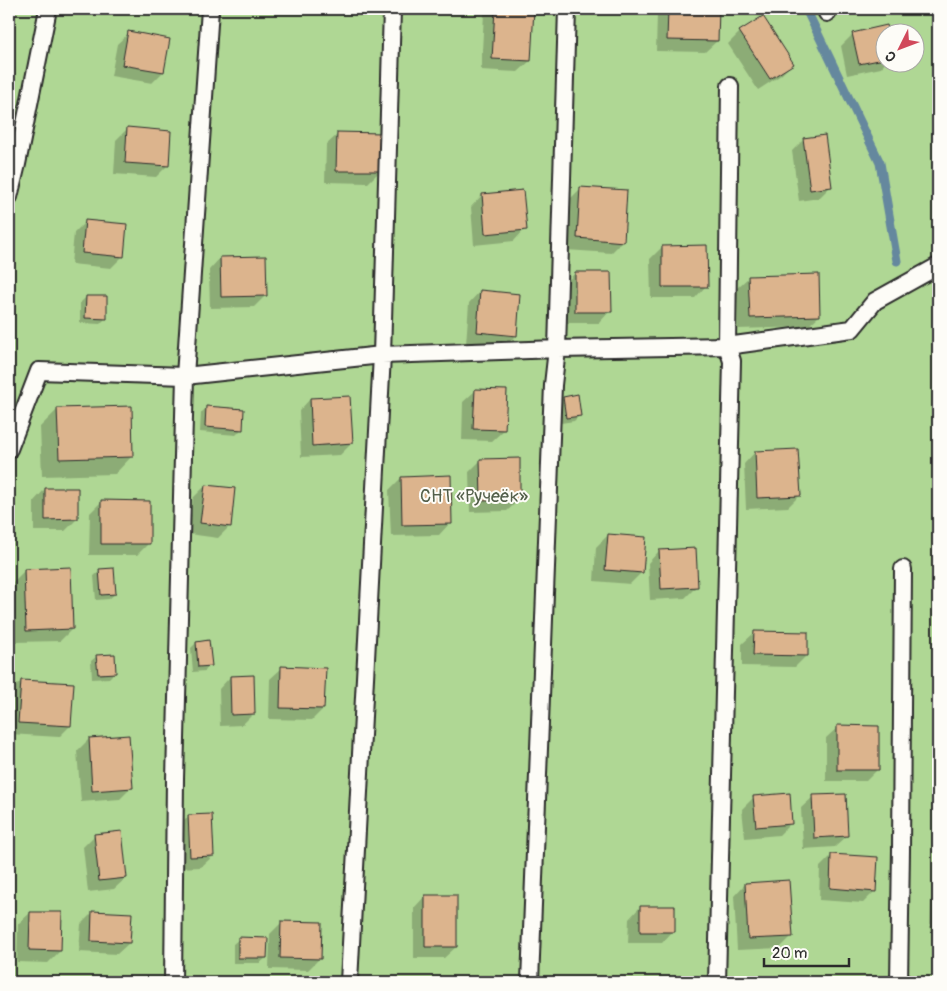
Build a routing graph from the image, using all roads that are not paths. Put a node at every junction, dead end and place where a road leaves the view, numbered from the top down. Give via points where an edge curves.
1 (48, 9) edge
2 (210, 9) edge
3 (392, 9) edge
4 (567, 9) edge
5 (730, 86) dead end
6 (9, 197) edge
7 (938, 266) edge
8 (728, 346) junction
9 (557, 349) junction
10 (382, 355) junction
11 (185, 376) junction
12 (9, 449) edge
13 (903, 569) dead end
14 (173, 982) edge
15 (349, 982) edge
16 (530, 982) edge
17 (717, 982) edge
18 (899, 982) edge

1 - 6 lane
2 - 11 lane
3 - 10 lane
4 - 9 lane
5 - 8 lane
7 - 8 lane via 875,301 852,329
8 - 9 lane
8 - 17 lane via 732,361
9 - 10 lane
9 - 16 lane
10 - 11 lane
10 - 15 lane
11 - 12 lane via 39,371
11 - 14 lane
13 - 18 lane

